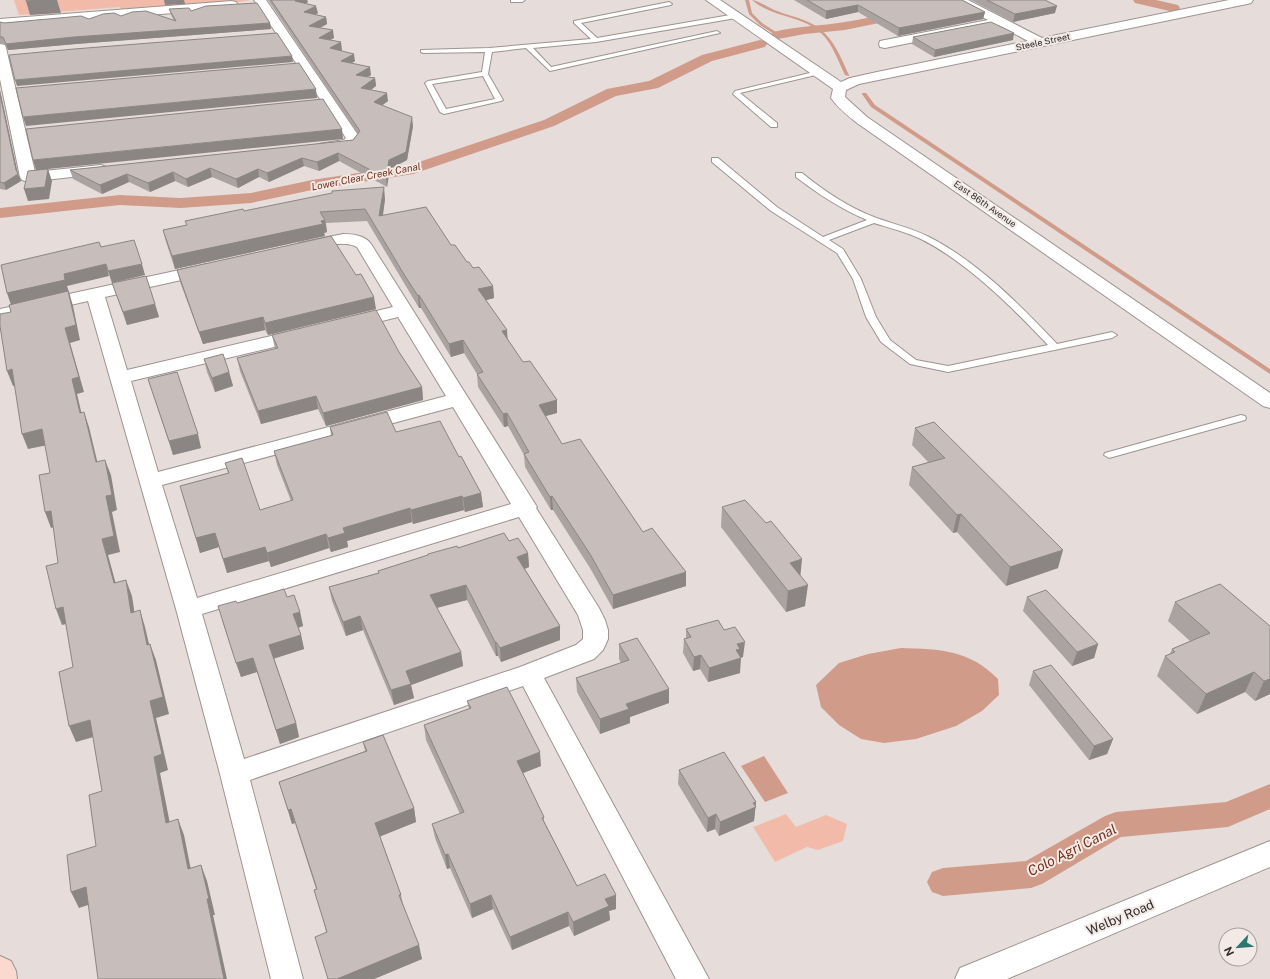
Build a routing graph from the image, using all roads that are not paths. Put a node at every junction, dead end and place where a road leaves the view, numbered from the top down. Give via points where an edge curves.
1 (522, 0) edge
2 (712, 0) edge
3 (959, 0) edge
4 (1247, 0) edge
5 (261, 1) edge
6 (513, 1) dead end
7 (669, 4) dead end
8 (736, 16) junction
9 (1000, 22) junction
10 (0, 23) edge
11 (717, 32) dead end
12 (282, 33) junction
13 (266, 34) edge
14 (596, 40) junction
15 (1040, 42) junction
16 (884, 44) dead end
17 (528, 47) junction
18 (489, 50) junction
19 (423, 51) dead end
20 (1, 53) edge
21 (17, 56) edge
22 (305, 66) junction
23 (289, 67) edge
24 (818, 73) junction
25 (485, 74) junction
26 (840, 88) junction
27 (25, 92) edge
28 (9, 93) junction
29 (329, 102) junction
30 (314, 104) edge
31 (774, 124) dead end
32 (34, 132) edge
33 (18, 134) junction
34 (309, 148) edge
35 (715, 160) dead end
36 (119, 168) edge
37 (799, 175) dead end
38 (874, 220) junction
39 (822, 240) junction
40 (288, 251) edge
41 (226, 265) edge
42 (95, 294) junction
43 (404, 310) junction
44 (0, 315) edge
45 (1112, 335) dead end
46 (1055, 347) junction
47 (120, 378) junction
48 (459, 399) junction
49 (1270, 402) edge
50 (1241, 418) dead end
51 (1109, 455) dead end
52 (150, 481) junction
53 (526, 507) junction
54 (188, 609) junction
55 (529, 674) junction
56 (234, 774) junction
57 (1270, 854) edge
58 (0, 971) edge
59 (1, 979) edge
60 (287, 979) edge
61 (693, 979) edge
62 (970, 979) edge

1 - 6 lane
2 - 8 street
3 - 9 street
4 - 15 street, Steele Street
5 - 10 street
5 - 12 street
7 - 14 lane via 576,22
8 - 14 lane
8 - 24 street
9 - 15 street
9 - 16 street
11 - 17 lane via 550,69
12 - 13 street
12 - 22 street
14 - 17 lane
15 - 26 street, Steele Street via 855,81
17 - 18 lane
18 - 19 lane
18 - 25 lane
20 - 21 street
20 - 28 street
22 - 23 street
22 - 29 street
24 - 26 street
24 - 31 lane via 737,92 736,94
25 - 25 lane via 499,100 444,112 428,83
26 - 49 street, East 86th Avenue via 838,98 862,120
27 - 28 street
28 - 33 street
29 - 30 street
29 - 34 street via 353,138 349,144
32 - 33 street
33 - 36 street via 28,177
35 - 39 lane via 774,209
37 - 38 lane via 821,193
38 - 39 lane
38 - 46 lane via 896,226 930,241 977,274 1026,317
39 - 46 lane via 840,251 857,278 871,316 886,342 913,362 948,369
40 - 43 street via 334,240 358,240
41 - 42 street
42 - 44 street
42 - 47 street
43 - 47 street
43 - 48 street
45 - 46 lane
47 - 52 street
48 - 52 street
48 - 53 street
50 - 51 lane
52 - 54 street
53 - 54 street
53 - 55 street via 590,614 596,629 593,647
54 - 56 street
55 - 56 street
55 - 61 street
56 - 60 street
57 - 62 street, Welby Road
58 - 59 main road

